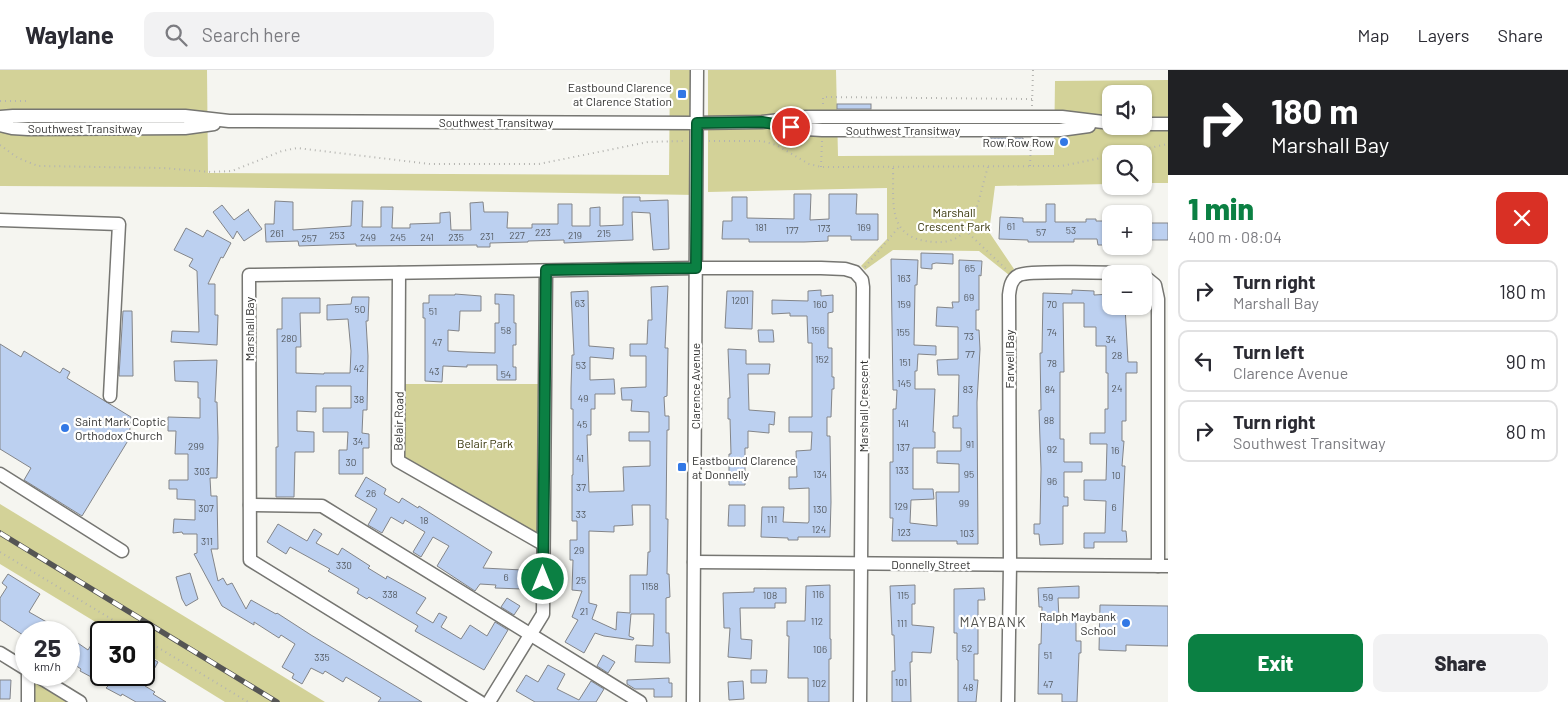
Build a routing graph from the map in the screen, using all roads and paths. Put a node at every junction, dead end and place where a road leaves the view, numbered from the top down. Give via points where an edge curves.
1 (697, 70) edge
2 (823, 97) dead end
3 (1032, 99) dead end
4 (0, 101) edge
5 (27, 101) dead end
6 (0, 117) edge
7 (229, 122) junction
8 (697, 123) junction
9 (1102, 123) edge
10 (1152, 124) edge
11 (1168, 124) edge
12 (0, 125) edge
13 (696, 141) junction
14 (1168, 144) edge
15 (0, 145) edge
16 (1152, 147) edge
17 (1102, 158) edge
18 (988, 166) junction
19 (894, 167) junction
20 (974, 212) junction
21 (936, 213) dead end
22 (0, 220) edge
23 (899, 227) junction
24 (966, 230) junction
25 (696, 268) junction
26 (546, 270) junction
27 (399, 273) junction
28 (1102, 274) edge
29 (859, 275) junction
30 (1016, 277) junction
31 (1152, 281) edge
32 (110, 396) dead end
33 (0, 474) edge
34 (250, 504) junction
35 (543, 544) junction
36 (122, 551) dead end
37 (0, 552) edge
38 (694, 562) junction
39 (862, 564) junction
40 (1010, 564) junction
41 (1163, 566) edge
42 (115, 621) edge
43 (531, 634) junction
44 (155, 646) edge
45 (0, 653) edge
46 (15, 662) edge
47 (28, 686) edge
48 (54, 686) edge
49 (28, 702) edge
50 (80, 702) edge
51 (248, 702) edge
52 (480, 702) edge
53 (489, 702) edge
54 (640, 702) edge
55 (693, 702) edge
56 (860, 702) edge
57 (1008, 702) edge

1 - 8 street, Clarence Avenue
2 - 3 path
4 - 5 path
6 - 7 street, Southwest Transitway via 185,116
7 - 8 street, Southwest Transitway
7 - 12 street, Southwest Transitway via 185,128 28,129
8 - 9 street, Southwest Transitway via 762,122 806,117 1062,117
8 - 13 street, Clarence Avenue
10 - 11 street
13 - 15 path via 648,142 539,164 430,164 297,148 224,172 38,166 18,158
13 - 19 path via 762,141 776,145 809,164 820,166
13 - 25 street, Clarence Avenue
14 - 16 path
17 - 18 path via 1062,166
18 - 19 path
18 - 20 path
19 - 23 path via 895,214
20 - 21 path
20 - 24 path
22 - 32 street via 119,224
23 - 24 path via 912,238 940,242 958,238
23 - 29 path
24 - 30 path
25 - 26 street, Marshall Bay
25 - 29 street via 845,269
25 - 38 street, Clarence Avenue
26 - 27 street, Marshall Bay
26 - 35 street
27 - 34 street, Marshall Bay via 249,275
27 - 35 street, Belair Road via 398,461
28 - 30 street via 1036,273
29 - 39 street, Marshall Crescent via 863,287
30 - 40 street, Farwell Bay via 1009,295
31 - 41 street via 1156,284 1158,299
33 - 36 street
34 - 43 street via 322,506
34 - 52 street, Marshall Bay via 250,560
35 - 43 street via 543,614
37 - 42 path
38 - 39 street, Donnelly Street
38 - 55 street, Clarence Avenue
39 - 40 street, Donnelly Street
39 - 56 street, Marshall Crescent
40 - 41 street, Donnelly Street
40 - 57 street, Farwell Bay
43 - 53 street
43 - 54 street
44 - 51 path
45 - 46 street
47 - 49 street
48 - 50 street

